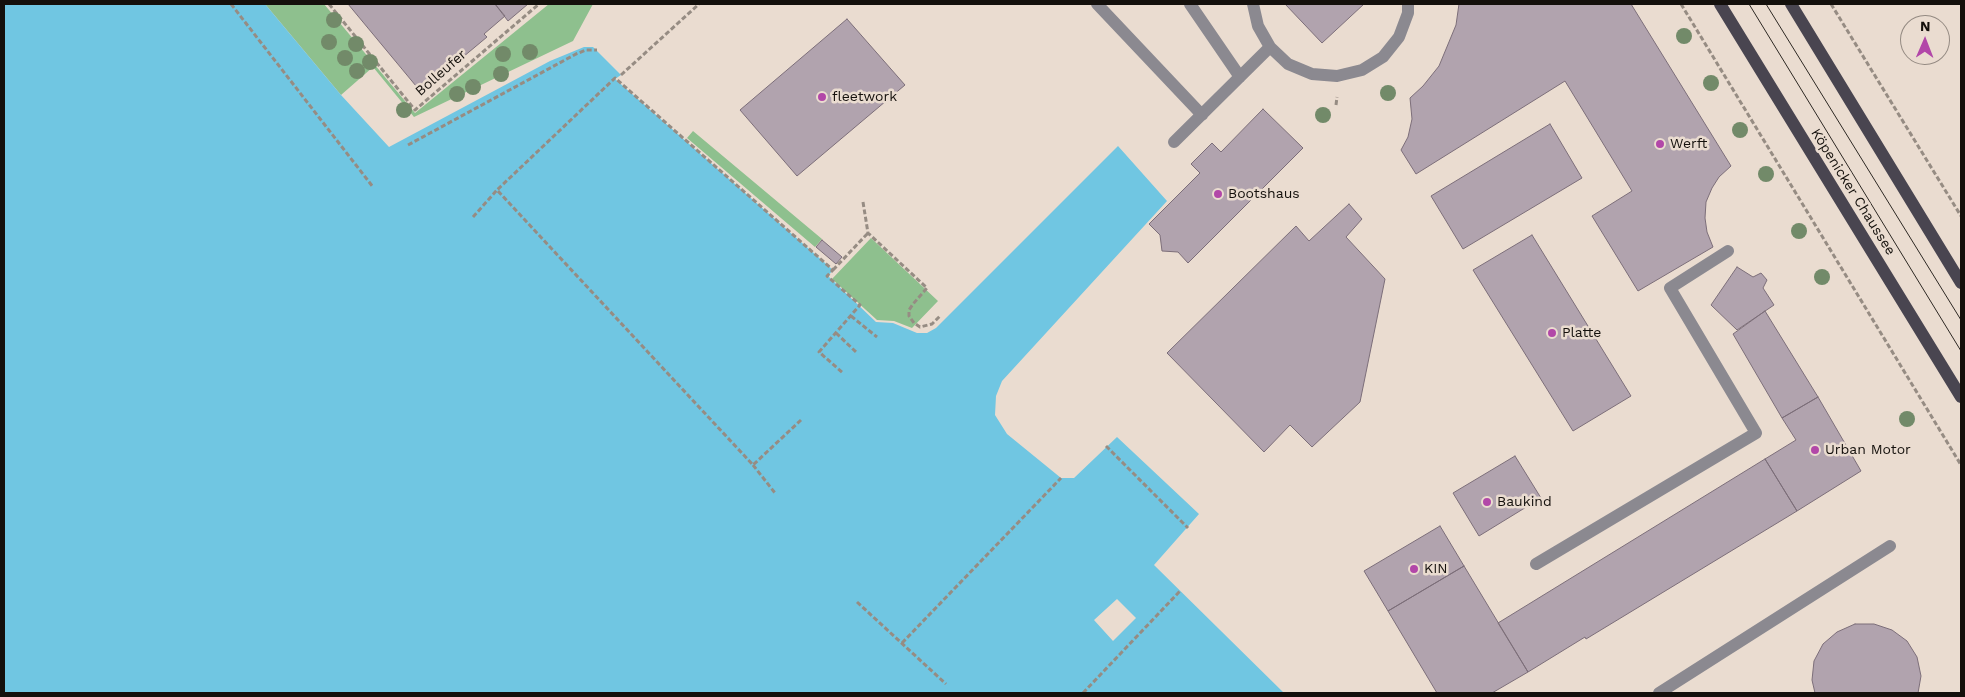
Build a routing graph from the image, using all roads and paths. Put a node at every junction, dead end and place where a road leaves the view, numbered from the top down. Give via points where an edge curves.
1 (231, 4) edge
2 (329, 4) edge
3 (540, 4) edge
4 (699, 4) edge
5 (1096, 4) edge
6 (1190, 4) edge
7 (1254, 4) edge
8 (1408, 4) edge
9 (1681, 4) edge
10 (1720, 4) edge
11 (1791, 4) edge
12 (1831, 4) edge
13 (1270, 47) junction
14 (597, 50) dead end
15 (621, 75) dead end
16 (1240, 77) junction
17 (1202, 115) junction
18 (1174, 142) dead end
19 (408, 145) dead end
20 (373, 187) dead end
21 (497, 190) junction
22 (864, 202) dead end
23 (1961, 216) edge
24 (473, 217) dead end
25 (868, 233) junction
26 (1728, 251) dead end
27 (833, 270) junction
28 (1961, 283) edge
29 (942, 315) dead end
30 (851, 316) junction
31 (836, 333) junction
32 (877, 337) dead end
33 (856, 352) dead end
34 (843, 373) dead end
35 (1961, 396) edge
36 (801, 420) dead end
37 (1106, 446) dead end
38 (753, 465) junction
39 (1961, 465) edge
40 (1060, 478) dead end
41 (774, 493) dead end
42 (1188, 528) dead end
43 (1890, 546) dead end
44 (1536, 564) dead end
45 (1180, 591) dead end
46 (857, 602) dead end
47 (902, 643) junction
48 (946, 684) dead end
49 (1083, 693) edge
50 (1660, 693) edge

1 - 20 path
2 - 3 path, Bolleufer via 415,110
4 - 15 path
5 - 17 street
6 - 16 street
7 - 13 street via 1258,26
8 - 13 street via 1399,37 1383,57 1362,70 1337,76 1312,74 1288,64
9 - 39 path
10 - 35 main road, Köpenicker Chaussee
11 - 28 main road
12 - 23 path
13 - 16 street
14 - 19 path via 576,54
16 - 17 street
17 - 18 street
21 - 24 path
21 - 27 path via 615,78
21 - 38 path
22 - 25 path
25 - 27 path
25 - 29 path via 927,288 909,310 914,324 920,327 932,324
26 - 44 street via 1670,288 1756,433
27 - 30 path via 828,276 860,306
30 - 31 path
30 - 32 path
31 - 33 path
31 - 34 path via 819,352
36 - 38 path
37 - 42 path
38 - 41 path
40 - 47 path
43 - 50 street
45 - 49 path
46 - 47 path
47 - 48 path

